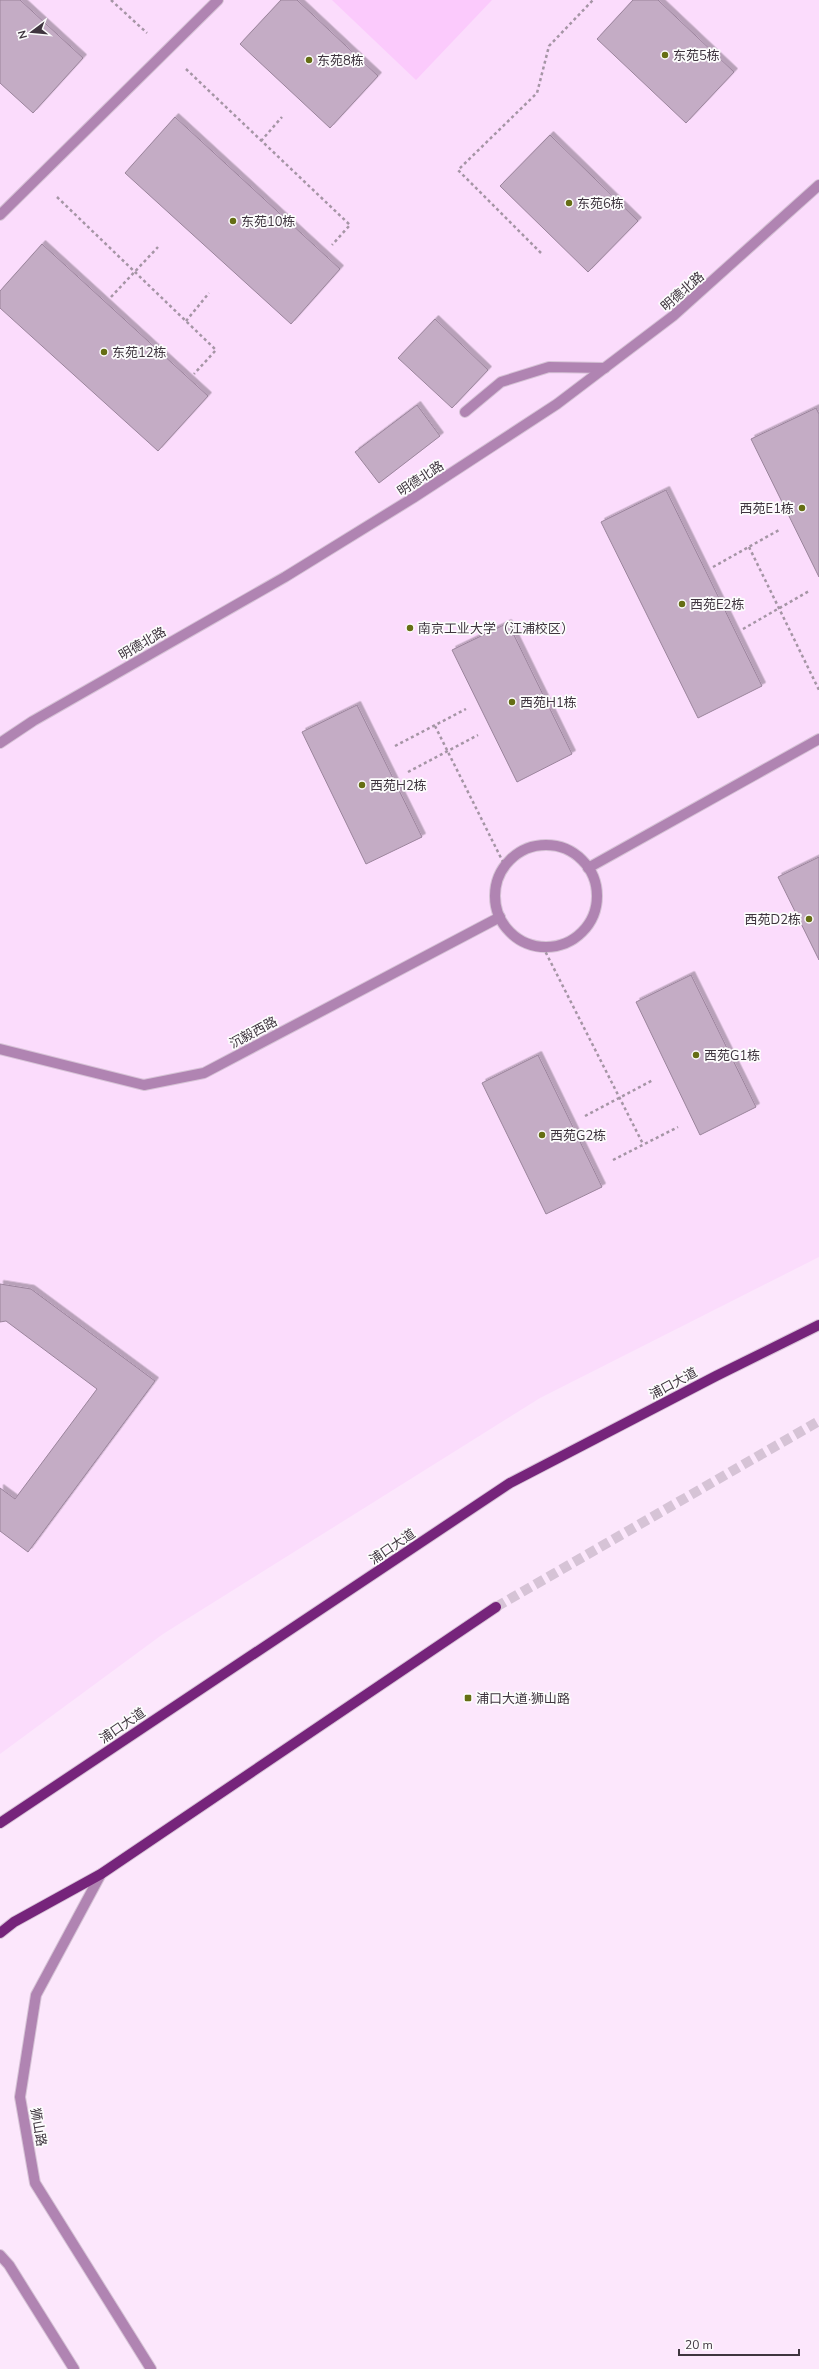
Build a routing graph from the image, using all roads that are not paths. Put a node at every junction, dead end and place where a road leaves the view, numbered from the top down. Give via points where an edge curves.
1 (218, 0) edge
2 (819, 185) edge
3 (0, 215) edge
4 (605, 368) junction
5 (465, 412) dead end
6 (819, 739) edge
7 (0, 743) edge
8 (588, 868) junction
9 (500, 917) junction
10 (0, 1049) edge
11 (819, 1325) edge
12 (496, 1607) tunnel mouth
13 (0, 1823) edge
14 (101, 1874) junction
15 (0, 1933) edge
16 (0, 2255) edge
17 (74, 2369) edge
18 (151, 2369) edge

1 - 3 street
2 - 4 street, 明德北路 via 673,316
4 - 5 street via 549,367 501,382
4 - 7 street, 明德北路 via 557,404 413,498 285,577 33,721
6 - 8 street
8 - 9 street via 571,851 555,845 539,845 523,850 509,860 499,875 495,892
8 - 9 street via 593,875 597,891 596,908 590,923 579,936 565,944 532,945 516,938
9 - 10 street, 沉毅西路 via 204,1073 144,1085
11 - 13 main road, 浦口大道 via 510,1483
12 - 14 main road
14 - 15 main road via 14,1922
14 - 18 street, 狮山路 via 36,1994 20,2097 35,2183
16 - 17 street via 9,2265

